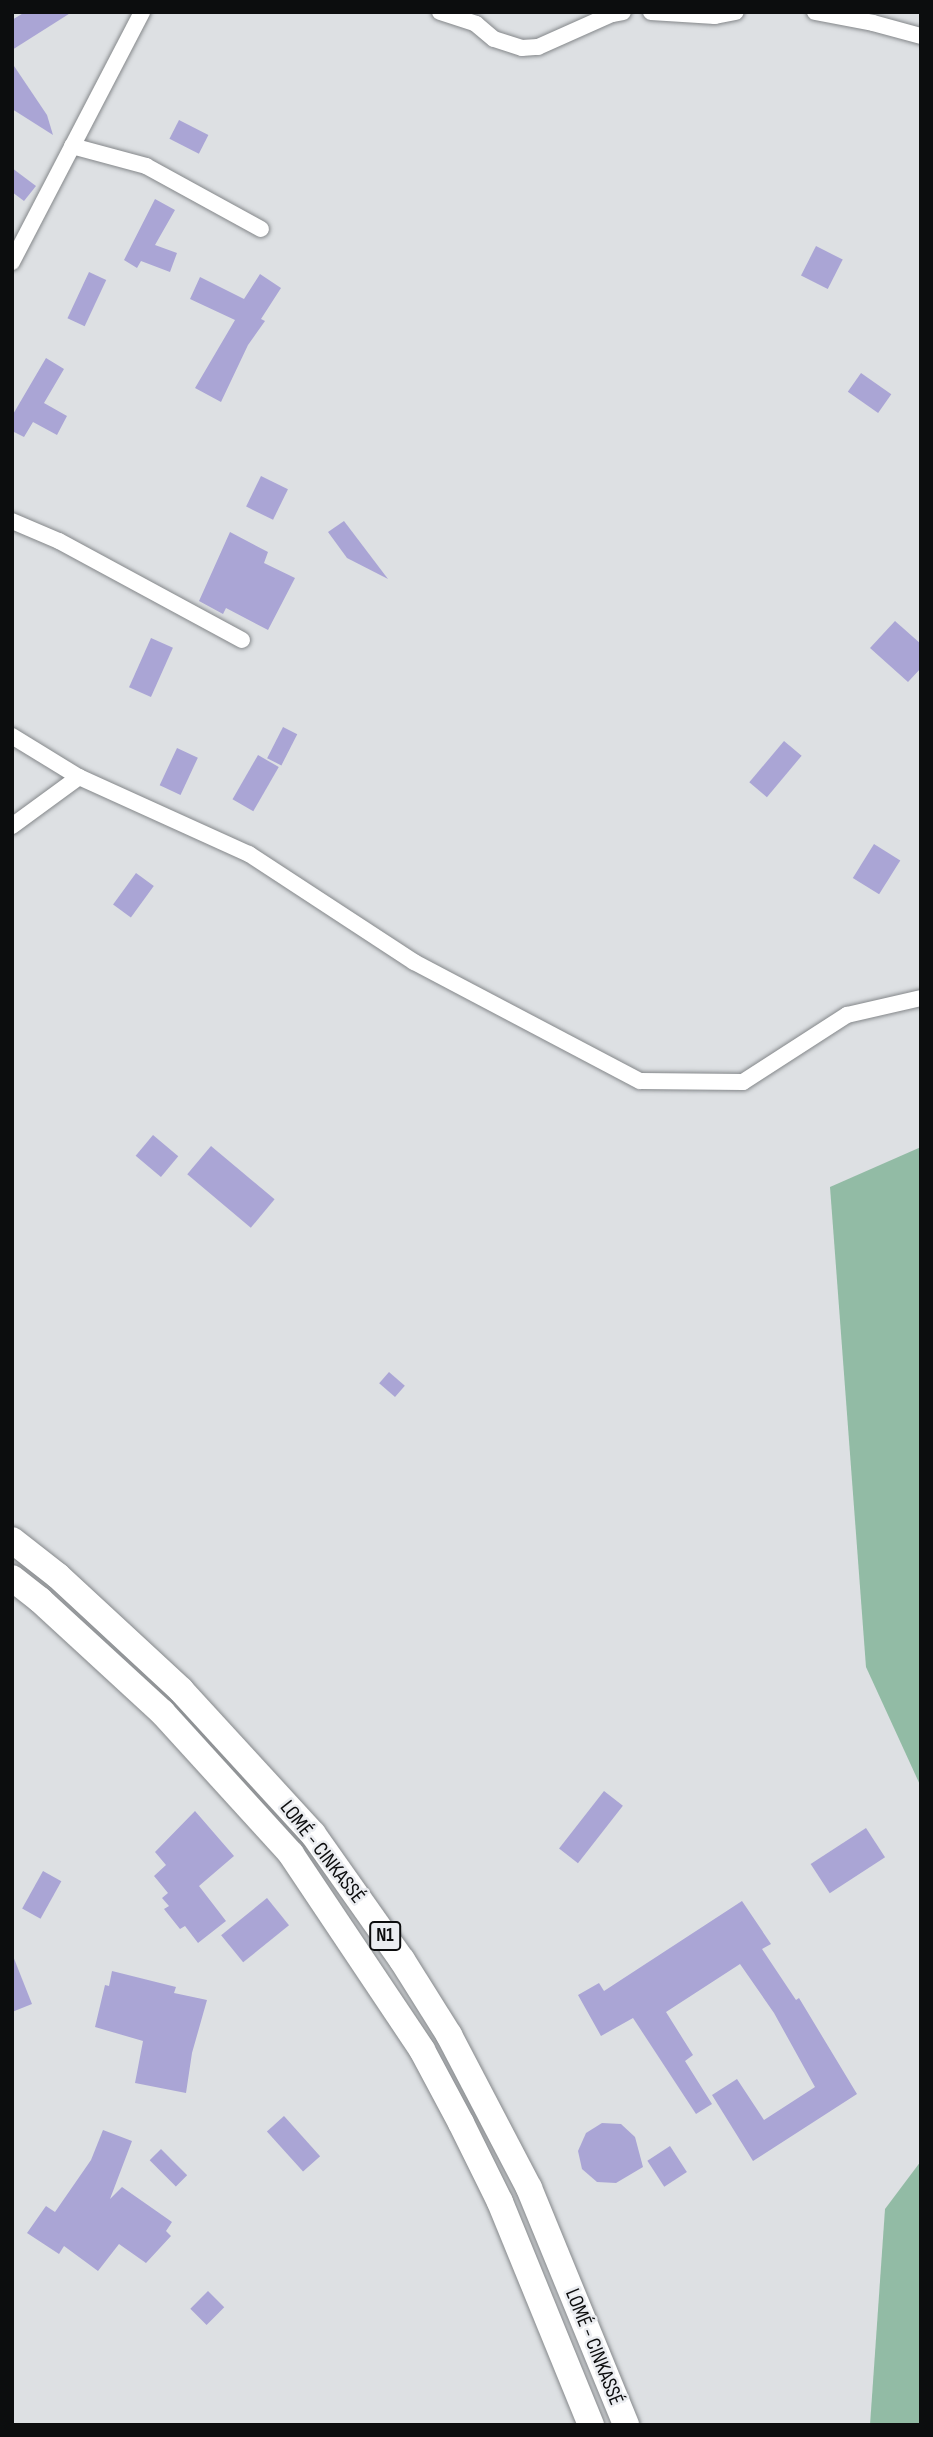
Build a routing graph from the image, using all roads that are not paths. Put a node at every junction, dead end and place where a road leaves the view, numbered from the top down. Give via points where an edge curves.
1 (142, 12) edge
2 (440, 12) edge
3 (623, 12) edge
4 (651, 12) edge
5 (736, 12) edge
6 (815, 12) edge
7 (921, 36) edge
8 (72, 146) junction
9 (261, 229) dead end
10 (12, 262) edge
11 (12, 521) edge
12 (242, 640) dead end
13 (12, 736) edge
14 (79, 777) junction
15 (12, 826) edge
16 (921, 998) edge
17 (12, 1540) edge
18 (12, 1578) edge
19 (313, 1834) junction
20 (291, 1854) junction
21 (592, 2425) edge
22 (626, 2425) edge

1 - 8 street
2 - 3 street via 522,48 538,47
4 - 5 street via 715,16
6 - 7 street
8 - 9 street via 146,166
8 - 10 street
11 - 12 street via 59,541
13 - 14 street
14 - 15 street
14 - 16 street via 249,854 414,962 640,1081 743,1082 847,1015
17 - 19 highway, LOMÉ - CINKASSÉ / N1 via 58,1576 181,1690
18 - 20 highway, LOMÉ - CINKASSÉ / N1 via 162,1712
19 - 20 highway
19 - 22 highway, LOMÉ - CINKASSÉ / N1 via 409,1971 489,2109 529,2188
20 - 21 highway, LOMÉ - CINKASSÉ / N1 via 422,2050 461,2123 500,2202

